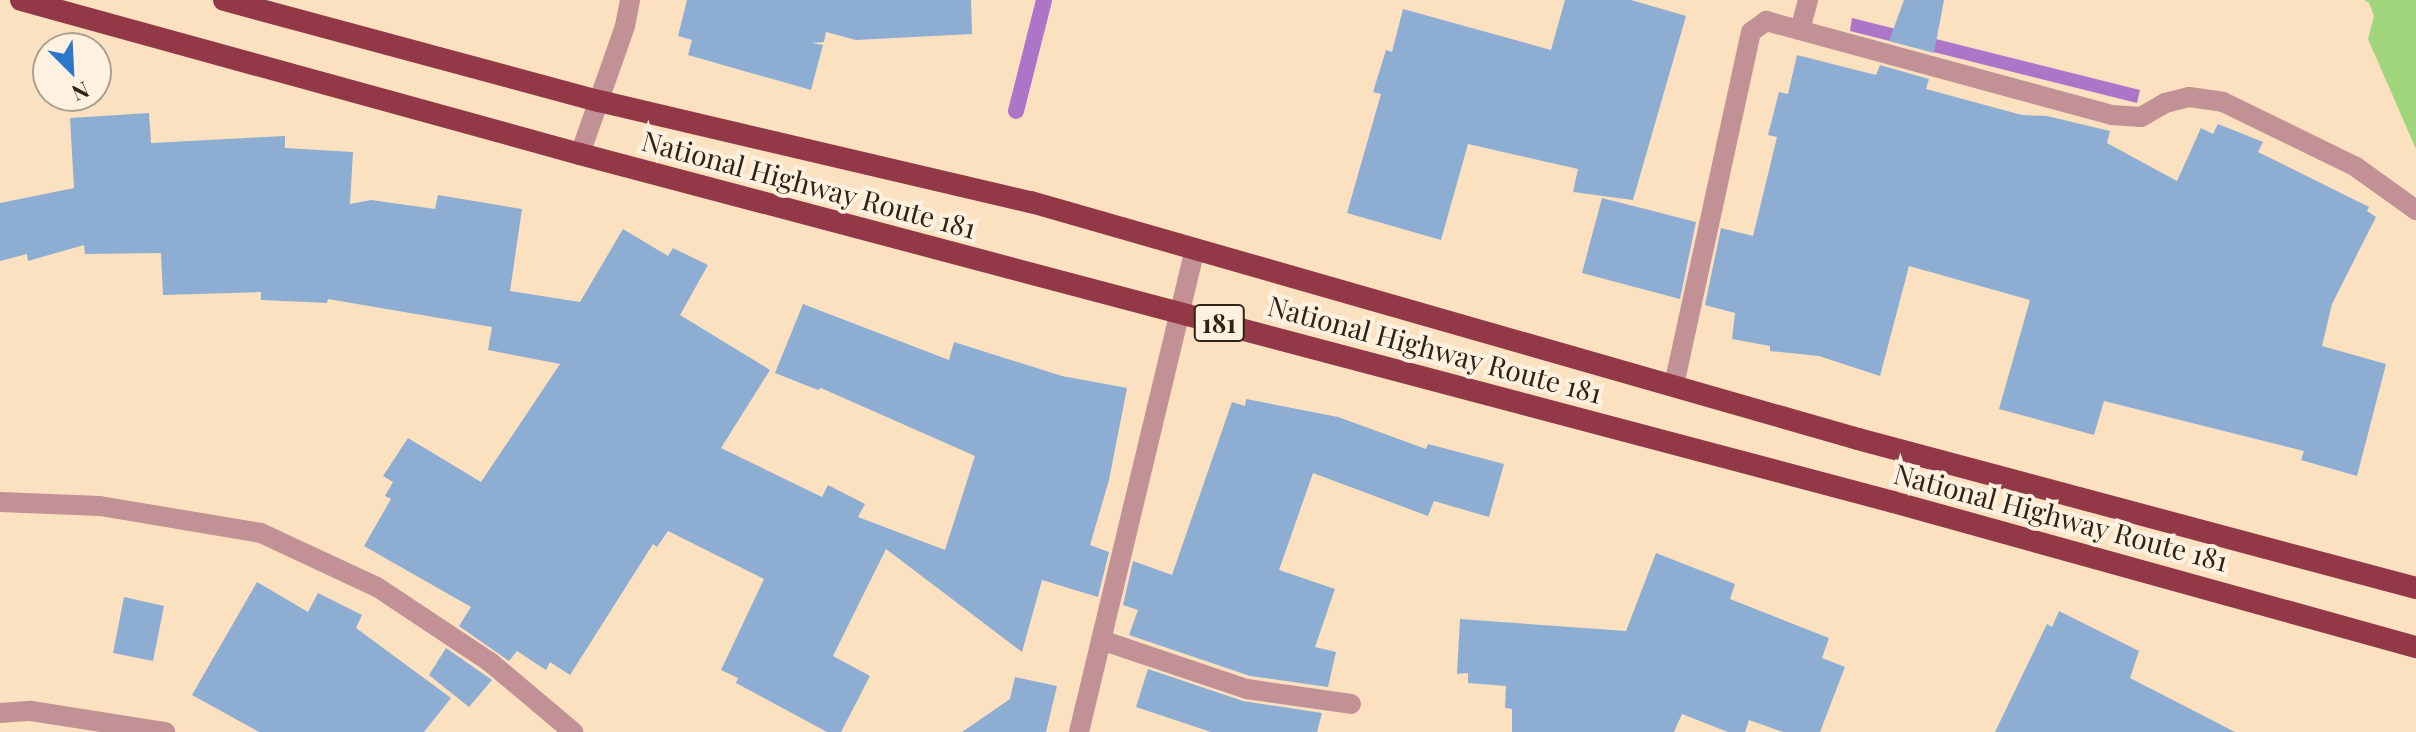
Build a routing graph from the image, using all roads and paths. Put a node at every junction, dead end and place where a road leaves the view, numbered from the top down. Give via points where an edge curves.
1 (21, 0) edge
2 (224, 0) edge
3 (630, 0) edge
4 (1808, 0) edge
5 (1800, 30) junction
6 (599, 101) junction
7 (580, 154) junction
8 (2416, 210) edge
9 (1195, 249) junction
10 (1178, 313) junction
11 (1674, 385) junction
12 (0, 502) edge
13 (2416, 588) edge
14 (1101, 640) junction
15 (2416, 647) edge
16 (1351, 704) dead end
17 (0, 713) edge
18 (165, 732) edge
19 (573, 732) edge
20 (1079, 732) edge

1 - 7 highway, National Highway Route 181 / 181
2 - 6 highway, National Highway Route 181 / 181
3 - 6 street
4 - 5 street
5 - 8 street via 2112,115 2141,117 2189,97 2223,102 2356,167
5 - 11 street via 1766,21 1751,32
6 - 7 street
6 - 9 highway, National Highway Route 181 / 181 via 1031,202
7 - 10 highway, National Highway Route 181 / 181
9 - 10 street
9 - 11 highway, National Highway Route 181 / 181
10 - 14 street
10 - 15 highway, National Highway Route 181 / 181
11 - 13 highway, National Highway Route 181 / 181
12 - 19 street via 100,506 261,533 377,587 490,662
14 - 16 street via 1247,689
14 - 20 street
17 - 18 street via 31,711

